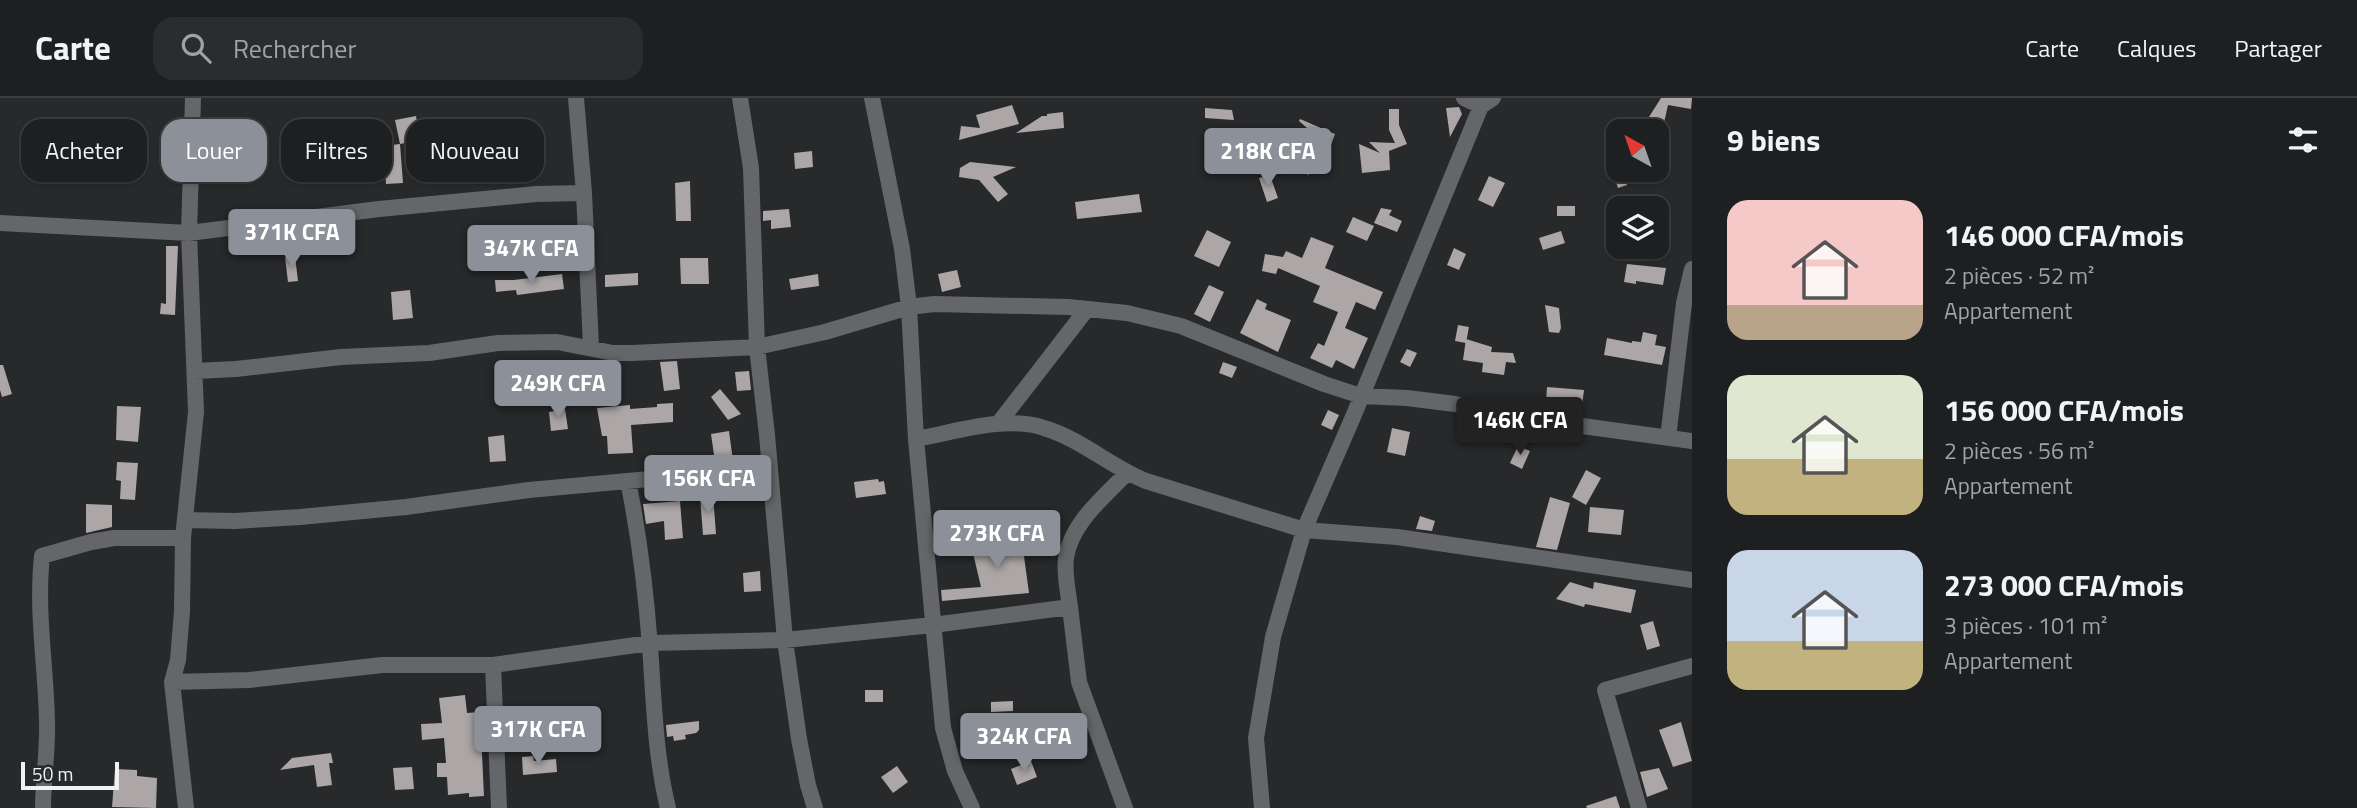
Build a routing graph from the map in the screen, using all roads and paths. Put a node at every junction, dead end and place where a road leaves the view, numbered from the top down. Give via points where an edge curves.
1 (193, 98) edge
2 (576, 98) edge
3 (740, 98) edge
4 (872, 98) edge
5 (1464, 98) edge
6 (1487, 102) edge
7 (584, 192) junction
8 (0, 223) edge
9 (189, 233) junction
10 (1692, 269) edge
11 (909, 307) junction
12 (1087, 309) junction
13 (591, 347) junction
14 (757, 347) junction
15 (195, 371) junction
16 (1361, 396) junction
17 (999, 424) junction
18 (1668, 438) junction
19 (916, 439) junction
20 (1692, 441) edge
21 (770, 468) junction
22 (1127, 473) junction
23 (628, 481) junction
24 (185, 520) junction
25 (1304, 530) junction
26 (183, 538) junction
27 (1692, 580) edge
28 (1070, 607) junction
29 (933, 625) junction
30 (785, 640) junction
31 (650, 643) junction
32 (493, 665) junction
33 (1692, 666) edge
34 (172, 682) junction
35 (43, 808) edge
36 (186, 808) edge
37 (499, 808) edge
38 (668, 808) edge
39 (815, 808) edge
40 (972, 808) edge
41 (1125, 808) edge
42 (1262, 808) edge
43 (1639, 808) edge

1 - 9 street
2 - 7 street
3 - 14 street via 751,168
4 - 11 street
5 - 6 street
6 - 16 street
7 - 9 street via 379,209
7 - 13 street
8 - 9 street
9 - 15 street
10 - 18 street
11 - 12 street
11 - 14 street
11 - 19 street
12 - 16 street via 1181,326
12 - 17 street
13 - 14 street via 632,353
13 - 15 street via 498,343 429,353
14 - 21 street
15 - 24 street via 194,445
16 - 18 street via 1455,404
16 - 25 street
17 - 19 street
17 - 22 street via 1047,428
18 - 20 street
19 - 29 street
21 - 23 street
21 - 30 street
22 - 25 street
22 - 28 street via 1072,538 1066,558
23 - 24 street via 300,517
23 - 31 street
24 - 26 street
25 - 27 street via 1397,537
25 - 42 street via 1264,685 1256,738
26 - 34 street via 182,611
26 - 35 street via 114,538 42,556 47,726
28 - 29 street
28 - 41 street via 1079,682
29 - 30 street
29 - 40 street via 943,729
30 - 31 street
30 - 39 street via 799,739
31 - 32 street
31 - 38 street via 657,749
32 - 34 street via 382,665 249,680
32 - 37 street
33 - 43 street via 1605,690
34 - 36 street

